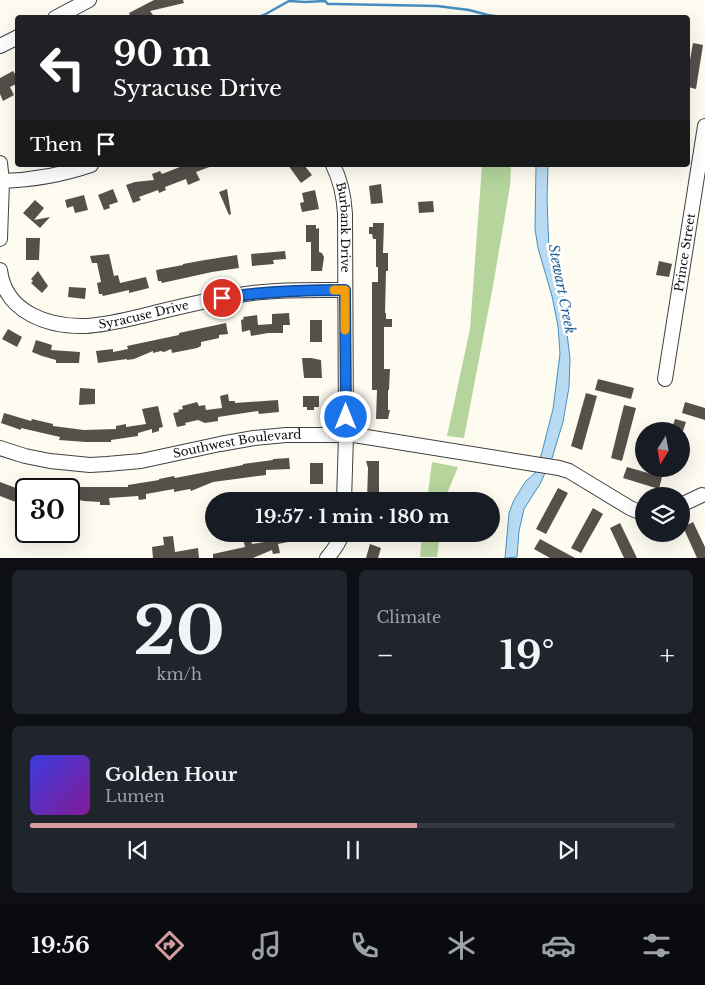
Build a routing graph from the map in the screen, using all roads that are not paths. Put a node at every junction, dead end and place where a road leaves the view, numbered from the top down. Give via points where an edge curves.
1 (89, 0) edge
2 (61, 15) edge
3 (15, 38) edge
4 (0, 46) edge
5 (705, 126) edge
6 (0, 163) edge
7 (85, 167) edge
8 (334, 167) edge
9 (2, 181) junction
10 (0, 239) edge
11 (0, 270) edge
12 (345, 290) junction
13 (665, 379) dead end
14 (346, 436) junction
15 (0, 448) edge
16 (344, 492) edge
17 (702, 495) dead end
18 (690, 501) edge
19 (635, 510) edge
20 (339, 542) edge
21 (327, 558) edge

1 - 2 street
3 - 4 street
5 - 13 street, Prince Street
6 - 9 street
7 - 9 street via 49,177
8 - 12 street, Burbank Drive via 344,197
9 - 10 street
11 - 12 street, Syracuse Drive via 5,290 22,310 45,320 79,326 107,324 241,295
12 - 14 street, Burbank Drive
14 - 15 street, Southwest Boulevard via 254,438 141,461 90,465 50,461
14 - 16 street, Burbank Drive
14 - 19 street, Southwest Boulevard via 559,468
17 - 18 street
20 - 21 street

